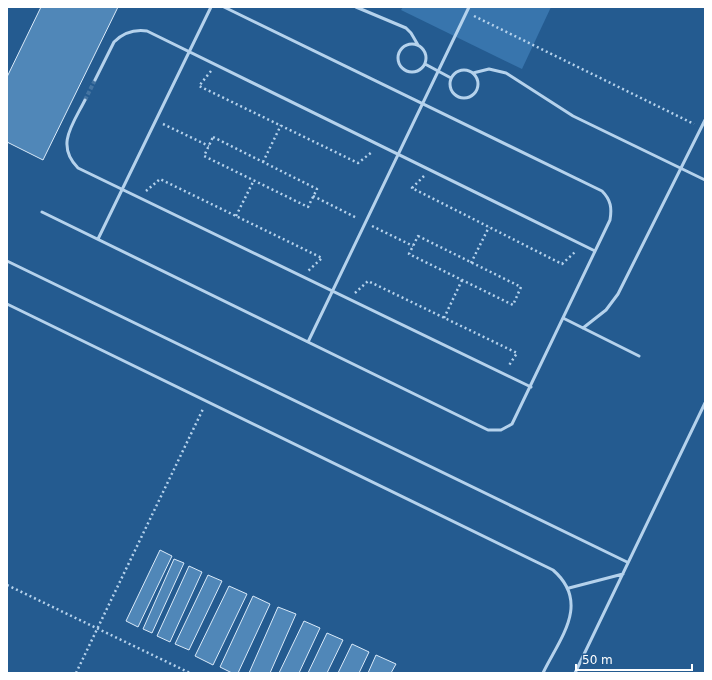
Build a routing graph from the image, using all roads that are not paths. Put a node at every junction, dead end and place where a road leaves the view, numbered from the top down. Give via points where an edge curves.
1 (211, 7) edge
2 (224, 7) edge
3 (356, 7) edge
4 (469, 7) edge
5 (418, 45) junction
6 (189, 52) junction
7 (425, 64) junction
8 (438, 71) junction
9 (473, 73) junction
10 (451, 78) junction
11 (95, 80) tunnel mouth
12 (85, 100) tunnel mouth
13 (422, 104) junction
14 (705, 120) edge
15 (398, 154) junction
16 (681, 168) junction
17 (705, 180) edge
18 (122, 190) junction
19 (42, 212) dead end
20 (98, 239) junction
21 (595, 251) junction
22 (7, 261) edge
23 (332, 291) junction
24 (7, 304) edge
25 (563, 318) junction
26 (582, 328) junction
27 (308, 342) junction
28 (639, 356) dead end
29 (531, 388) junction
30 (705, 403) edge
31 (627, 562) junction
32 (623, 574) junction
33 (569, 588) junction
34 (543, 673) edge
35 (575, 673) edge

1 - 6 lane
2 - 13 lane
3 - 5 lane via 406,28
4 - 8 lane
5 - 7 lane via 426,53
5 - 7 lane via 403,47 398,57 399,62 406,70 412,71 417,71
6 - 11 lane via 147,31 130,31 114,42
6 - 15 lane
6 - 18 lane
7 - 8 lane
8 - 10 lane
8 - 13 lane
9 - 10 lane via 458,71
9 - 10 lane via 478,83 477,88 465,98 451,90
9 - 16 lane via 489,69 506,73 573,116
12 - 18 lane via 68,136 67,154 78,168
13 - 15 lane
13 - 21 lane via 602,191 607,197 611,212 610,220
14 - 16 lane
15 - 21 lane
15 - 23 lane
16 - 17 lane
16 - 26 lane via 618,294 606,310
18 - 20 lane
18 - 23 lane
19 - 20 lane
20 - 27 lane
21 - 25 lane
22 - 31 lane
23 - 27 lane
23 - 29 lane
24 - 33 lane via 553,570
25 - 26 lane
25 - 29 lane
26 - 28 lane
27 - 29 lane via 488,430 501,430 512,424
30 - 31 lane
31 - 32 lane
32 - 33 lane
32 - 35 lane
33 - 34 lane via 571,616

